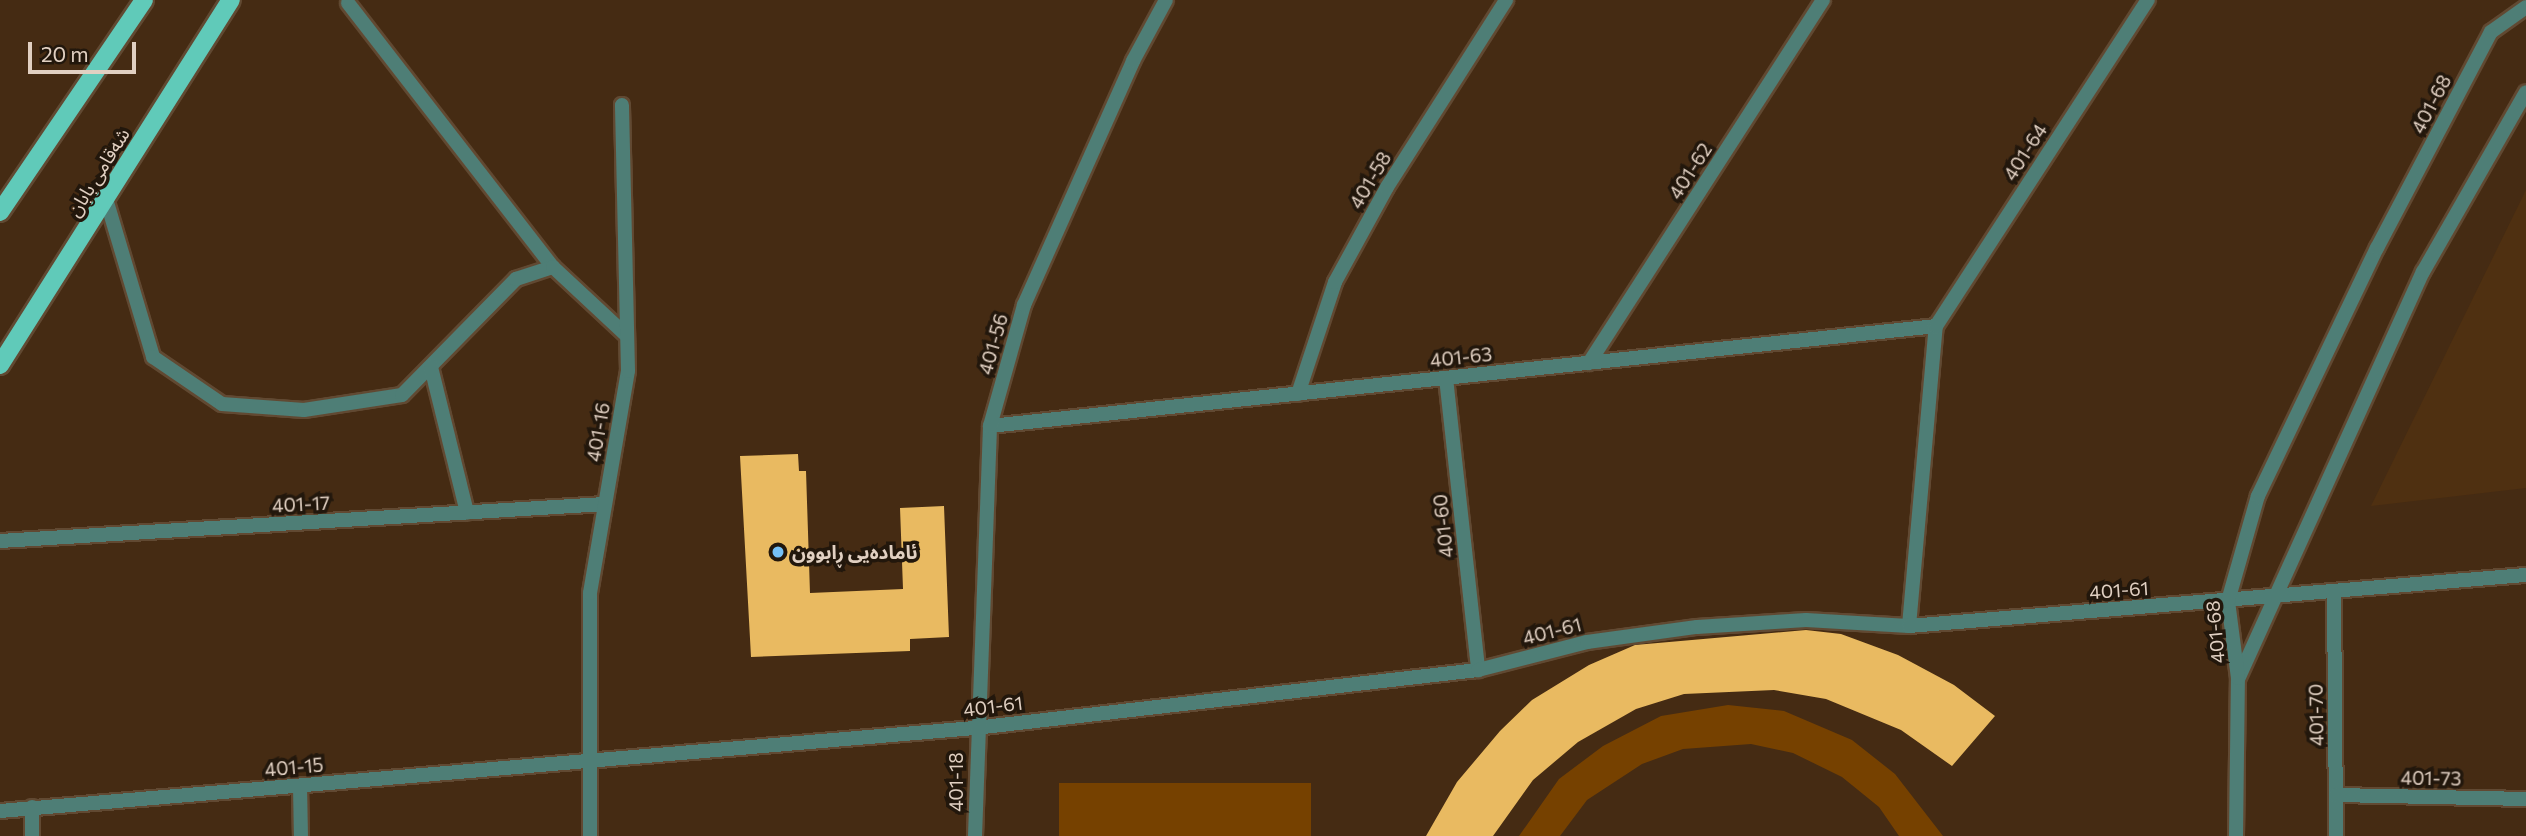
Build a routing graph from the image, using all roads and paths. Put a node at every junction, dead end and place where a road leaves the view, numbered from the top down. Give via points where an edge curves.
1 (144, 0) edge
2 (231, 0) edge
3 (1166, 0) edge
4 (1506, 0) edge
5 (1823, 0) edge
6 (2148, 0) edge
7 (348, 4) dead end
8 (2526, 7) edge
9 (2526, 92) edge
10 (622, 105) dead end
11 (106, 199) junction
12 (0, 212) edge
13 (552, 267) junction
14 (1936, 327) junction
15 (626, 335) junction
16 (1589, 363) junction
17 (0, 365) edge
18 (431, 367) junction
19 (1446, 378) junction
20 (1298, 394) junction
21 (990, 426) junction
22 (605, 505) junction
23 (467, 513) junction
24 (0, 541) edge
25 (2526, 575) edge
26 (2334, 594) junction
27 (2275, 599) junction
28 (2228, 601) junction
29 (1909, 626) junction
30 (1478, 670) junction
31 (2238, 678) junction
32 (975, 728) junction
33 (590, 763) junction
34 (300, 786) junction
35 (2336, 795) junction
36 (2526, 799) edge
37 (32, 807) junction
38 (0, 810) edge
39 (32, 836) edge
40 (301, 836) edge
41 (590, 836) edge
42 (975, 836) edge
43 (2235, 836) edge
44 (2336, 836) edge

1 - 12 main road
2 - 11 main road, شەقامی بابان
3 - 21 street, 401-56 via 1133,61 1024,305
4 - 20 street, 401-58 via 1387,187 1335,282
5 - 16 street, 401-62
6 - 14 street, 401-64
7 - 13 street
8 - 28 street, 401-68 via 2491,32 2378,248 2258,496
9 - 27 street, 401-68 via 2423,272
10 - 15 street, 401-16
11 - 17 main road, شەقامی بابان
11 - 18 street via 153,357 222,404 304,410 402,396
13 - 15 street
13 - 18 street via 516,279
14 - 16 street, 401-63
14 - 29 street
15 - 22 street, 401-16 via 628,371
16 - 19 street, 401-63
18 - 23 street
19 - 20 street, 401-63
19 - 30 street, 401-60
20 - 21 street, 401-63
21 - 32 street, 401-56
22 - 23 street, 401-17
22 - 33 street, 401-16 via 590,593
23 - 24 street, 401-17
25 - 26 street, 401-61
26 - 27 street, 401-61
26 - 35 street, 401-70
27 - 28 street, 401-61
27 - 31 street, 401-68
28 - 29 street, 401-61
28 - 31 street, 401-68
29 - 30 street, 401-61 via 1806,621 1697,626 1587,642
30 - 32 street, 401-61
31 - 43 street
32 - 33 street, 401-61
32 - 42 street, 401-18
33 - 34 street, 401-15
33 - 41 street, 401-16
34 - 37 street, 401-15
34 - 40 street
35 - 36 street, 401-73
35 - 44 street, 401-70
37 - 38 street, 401-15
37 - 39 street

